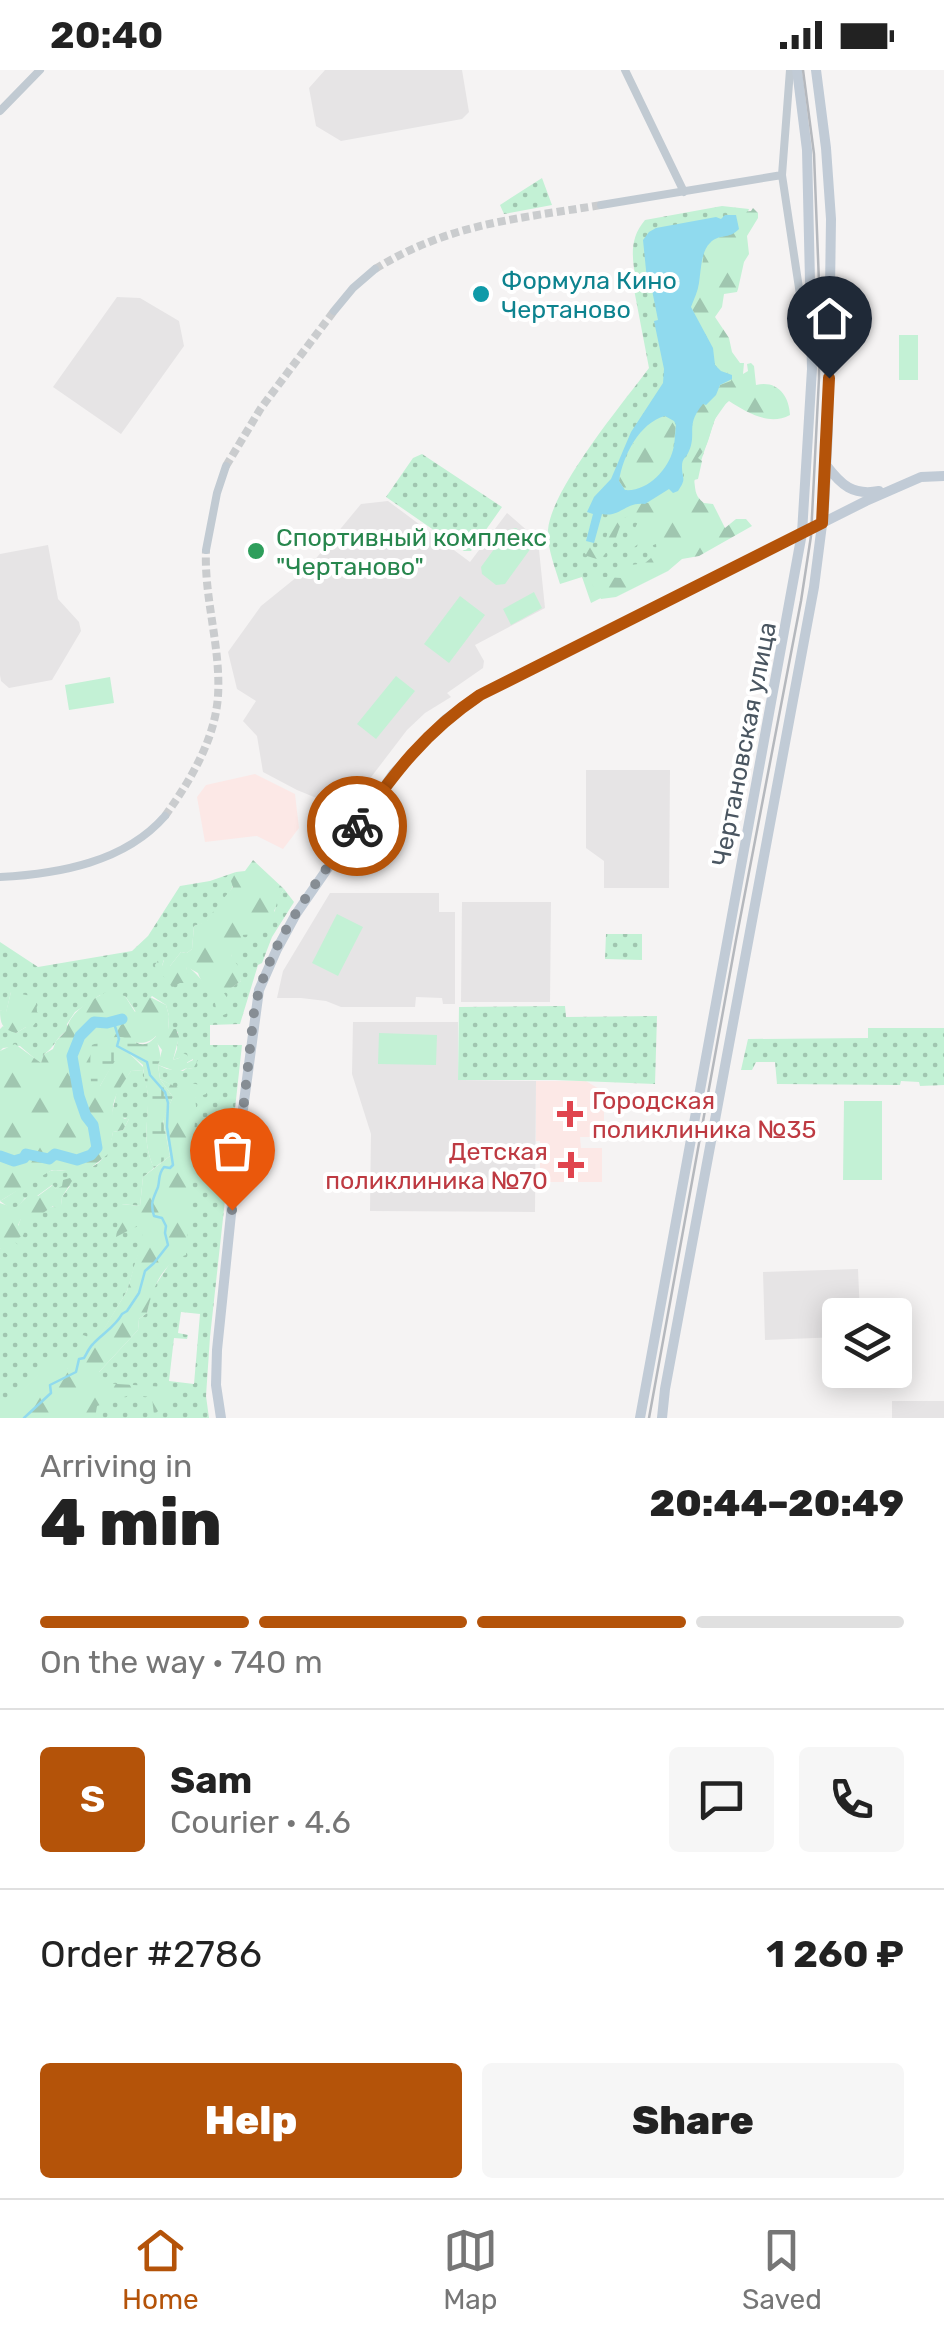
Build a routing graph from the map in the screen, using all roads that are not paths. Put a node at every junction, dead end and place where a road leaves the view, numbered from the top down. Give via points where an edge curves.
1 (40, 70) edge
2 (625, 70) edge
3 (794, 70) edge
4 (816, 70) edge
5 (0, 111) edge
6 (782, 175) junction
7 (684, 192) junction
8 (602, 205) tunnel mouth
9 (375, 269) tunnel mouth
10 (334, 311) tunnel mouth
11 (812, 374) junction
12 (829, 378) junction
13 (826, 464) junction
14 (226, 466) tunnel mouth
15 (944, 476) edge
16 (900, 486) junction
17 (822, 523) junction
18 (802, 533) junction
19 (206, 550) tunnel mouth
20 (165, 816) tunnel mouth
21 (0, 877) edge
22 (712, 1030) junction
23 (730, 1037) junction
24 (705, 1067) junction
25 (724, 1070) junction
26 (221, 1418) edge
27 (640, 1418) edge
28 (662, 1418) edge

1 - 5 street
2 - 7 street
3 - 6 street
3 - 11 main road, Чертановская улица via 808,168
4 - 12 main road, Чертановская улица via 830,199
6 - 7 street
6 - 11 street
7 - 8 street
9 - 10 street
11 - 12 street
11 - 18 main road, Чертановская улица
12 - 13 main road, Чертановская улица
13 - 16 main road via 854,492
13 - 17 main road, Чертановская улица
14 - 19 street
15 - 16 main road
16 - 17 main road
17 - 18 main road
17 - 23 main road, Чертановская улица
18 - 22 main road, Чертановская улица
18 - 26 main road via 460,708 393,774 296,914 266,971 254,1012 217,1350
20 - 21 street via 136,843 102,858
22 - 23 main road via 718,1040
22 - 24 main road, Чертановская улица
23 - 25 main road, Чертановская улица
24 - 25 main road via 713,1063
24 - 27 main road, Чертановская улица
25 - 28 main road, Чертановская улица

